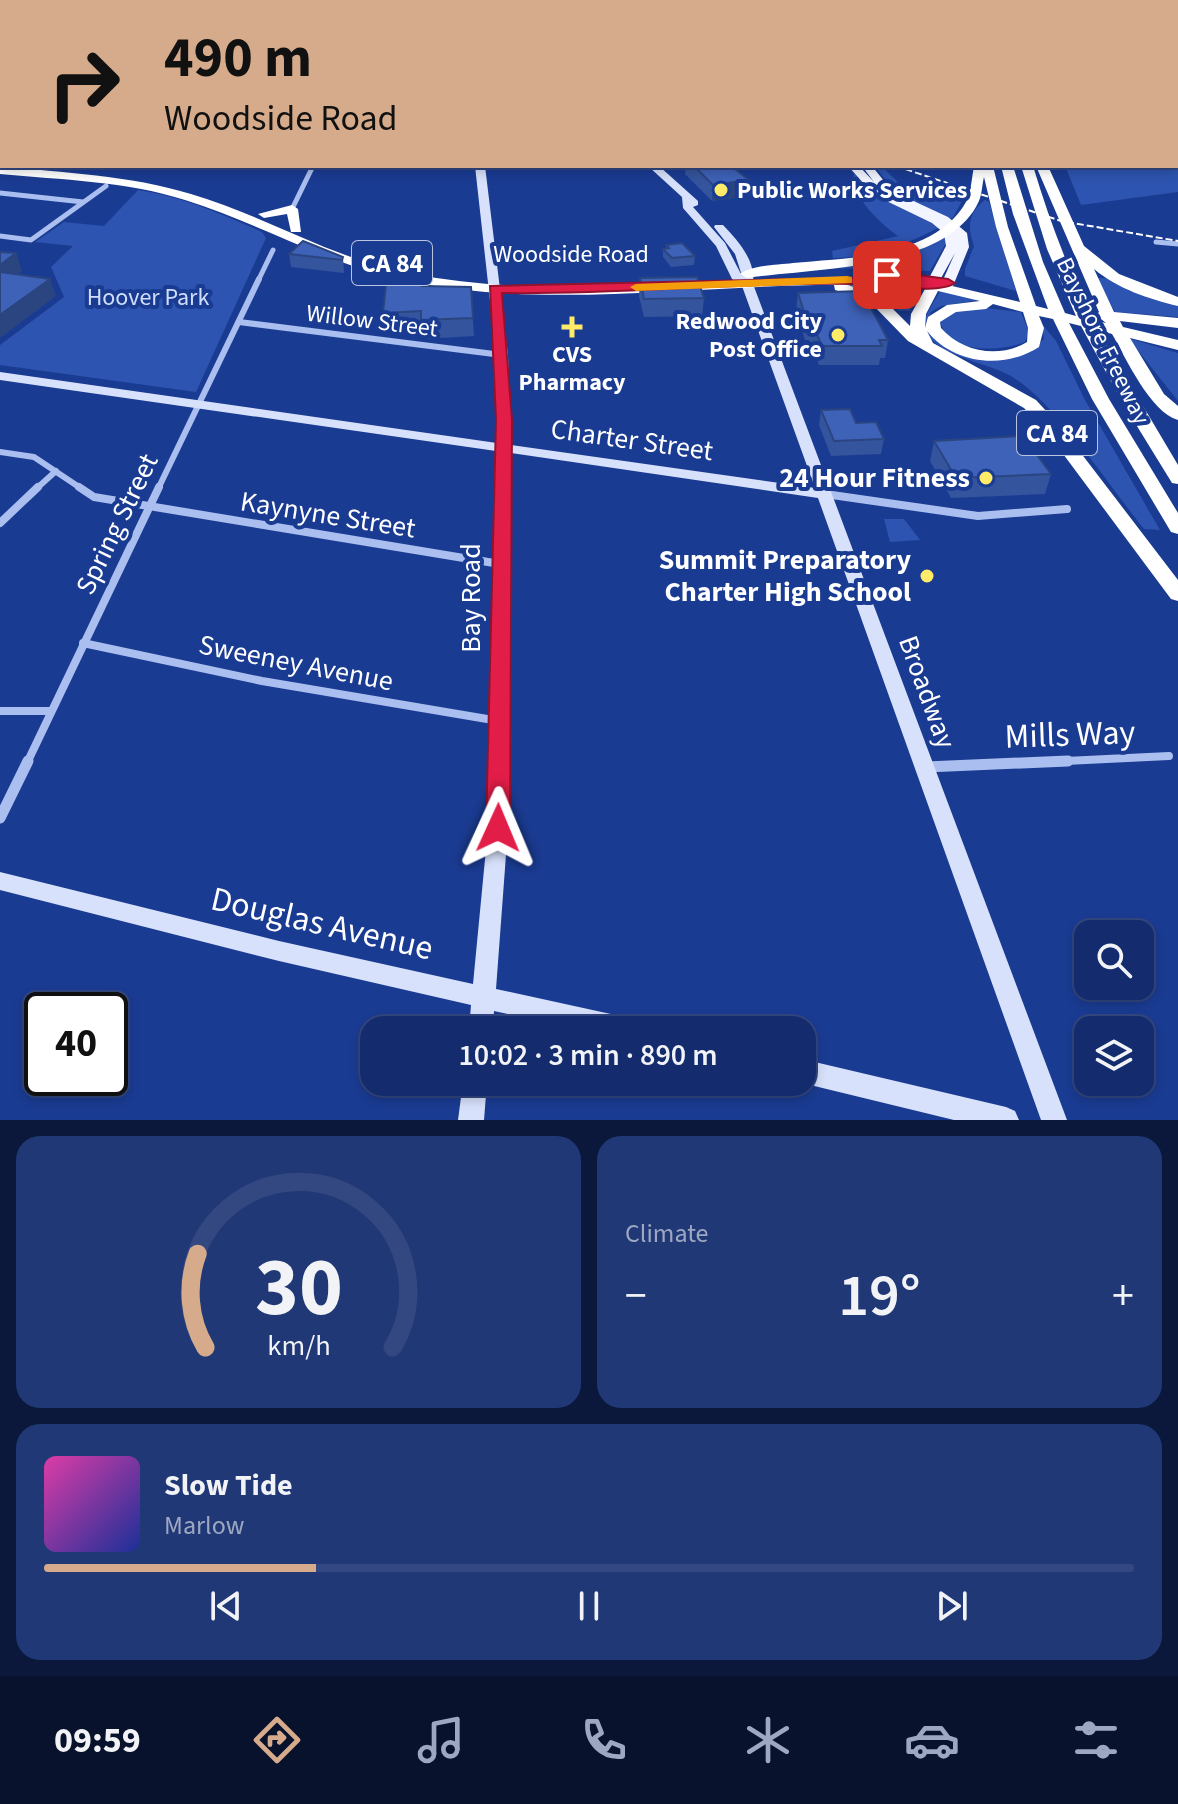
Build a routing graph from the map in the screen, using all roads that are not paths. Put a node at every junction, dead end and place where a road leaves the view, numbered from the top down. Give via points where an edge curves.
1 (38, 168) edge
2 (312, 168) edge
3 (480, 168) edge
4 (655, 168) edge
5 (855, 168) edge
6 (869, 168) edge
7 (980, 168) edge
8 (988, 168) edge
9 (1007, 168) edge
10 (1028, 168) edge
11 (1043, 168) edge
12 (0, 174) edge
13 (106, 186) dead end
14 (0, 193) edge
15 (83, 202) junction
16 (292, 209) junction
17 (264, 214) junction
18 (276, 232) junction
19 (1073, 234) junction
20 (0, 236) edge
21 (298, 236) junction
22 (1156, 242) dead end
23 (1178, 244) edge
24 (273, 250) junction
25 (745, 278) junction
26 (817, 281) junction
27 (939, 283) junction
28 (495, 284) junction
29 (1021, 295) junction
30 (1178, 302) edge
31 (1036, 317) junction
32 (239, 322) junction
33 (1178, 323) edge
34 (1178, 336) edge
35 (1124, 338) junction
36 (930, 347) junction
37 (1178, 347) edge
38 (502, 355) junction
39 (0, 376) edge
40 (198, 405) junction
41 (1178, 415) edge
42 (503, 448) junction
43 (0, 452) edge
44 (56, 471) junction
45 (1178, 479) edge
46 (824, 494) junction
47 (150, 508) junction
48 (1067, 509) dead end
49 (0, 523) edge
50 (1178, 528) edge
51 (500, 564) junction
52 (1178, 594) edge
53 (83, 643) junction
54 (0, 711) edge
55 (51, 711) junction
56 (501, 721) junction
57 (1169, 756) dead end
58 (925, 767) junction
59 (0, 818) edge
60 (0, 881) edge
61 (484, 996) junction
62 (482, 1016) edge
63 (569, 1016) edge
64 (816, 1074) edge
65 (474, 1096) edge
66 (471, 1120) edge
67 (1006, 1120) edge
68 (1054, 1120) edge

1 - 17 highway, Woodside Road / CA 84 via 170,184
2 - 16 street
3 - 28 street, Bay Road
4 - 25 street, Broadway via 686,198 688,208
5 - 27 main road via 872,190 950,232 952,246
6 - 27 main road via 894,197 944,219 961,233 963,247
7 - 25 highway via 977,199 966,213 905,250
8 - 29 highway
9 - 50 highway, Bayshore Freeway via 1051,299 1114,422
10 - 45 highway, Bayshore Freeway via 1045,226 1079,305
11 - 19 highway
12 - 18 highway, Woodside Road / CA 84 via 162,190
13 - 15 street
14 - 15 street
15 - 20 street via 31,240
16 - 17 highway
16 - 21 highway
17 - 21 highway, Woodside Road / CA 84
18 - 21 highway, Woodside Road / CA 84
18 - 24 highway
19 - 30 highway via 1109,274
19 - 35 highway via 1106,311
21 - 24 highway
21 - 28 highway, Woodside Road / CA 84 via 365,268 449,284
22 - 23 street
24 - 32 street, Spring Street
25 - 26 highway, Woodside Road / CA 84
25 - 27 highway, Woodside Road / CA 84 via 857,274
25 - 28 highway, Woodside Road / CA 84
25 - 46 street, Broadway
26 - 27 highway, Woodside Road
26 - 36 highway via 875,299 913,338
27 - 29 highway, Woodside Road / CA 84
27 - 31 highway, Woodside Road
27 - 36 highway via 916,321
28 - 38 street, Bay Road
29 - 31 highway
29 - 33 highway via 1126,319
29 - 34 highway, Woodside Road
31 - 31 highway via 1034,344 1001,355 958,348 941,339 933,324 940,313 960,306 986,305
31 - 35 highway, Woodside Road
32 - 38 street, Willow Street
32 - 40 street, Spring Street
35 - 37 highway, Woodside Road
35 - 41 highway via 1158,397
36 - 52 highway, CA 84 via 1011,391 1039,413
38 - 42 street, Bay Road
39 - 40 street, Charter Street
40 - 42 street, Charter Street
40 - 47 street, Spring Street
42 - 46 street, Charter Street
42 - 51 street, Bay Road
43 - 44 street, Kaynyne Street via 34,457
44 - 47 street, Kaynyne Street via 94,497
44 - 49 street
46 - 48 street, Charter Street via 978,516
46 - 58 street, Broadway
47 - 51 street, Kaynyne Street
47 - 53 street, Spring Street
51 - 56 street, Bay Road
53 - 55 street, Spring Street
53 - 56 street, Sweeney Avenue via 262,681
54 - 55 street
55 - 59 street, Spring Street
56 - 61 street, Bay Road
57 - 58 street, Mills Way
58 - 68 street, Broadway
60 - 61 street, Douglas Avenue
61 - 62 street, Bay Road
61 - 63 street, Douglas Avenue
64 - 67 street
65 - 66 street

